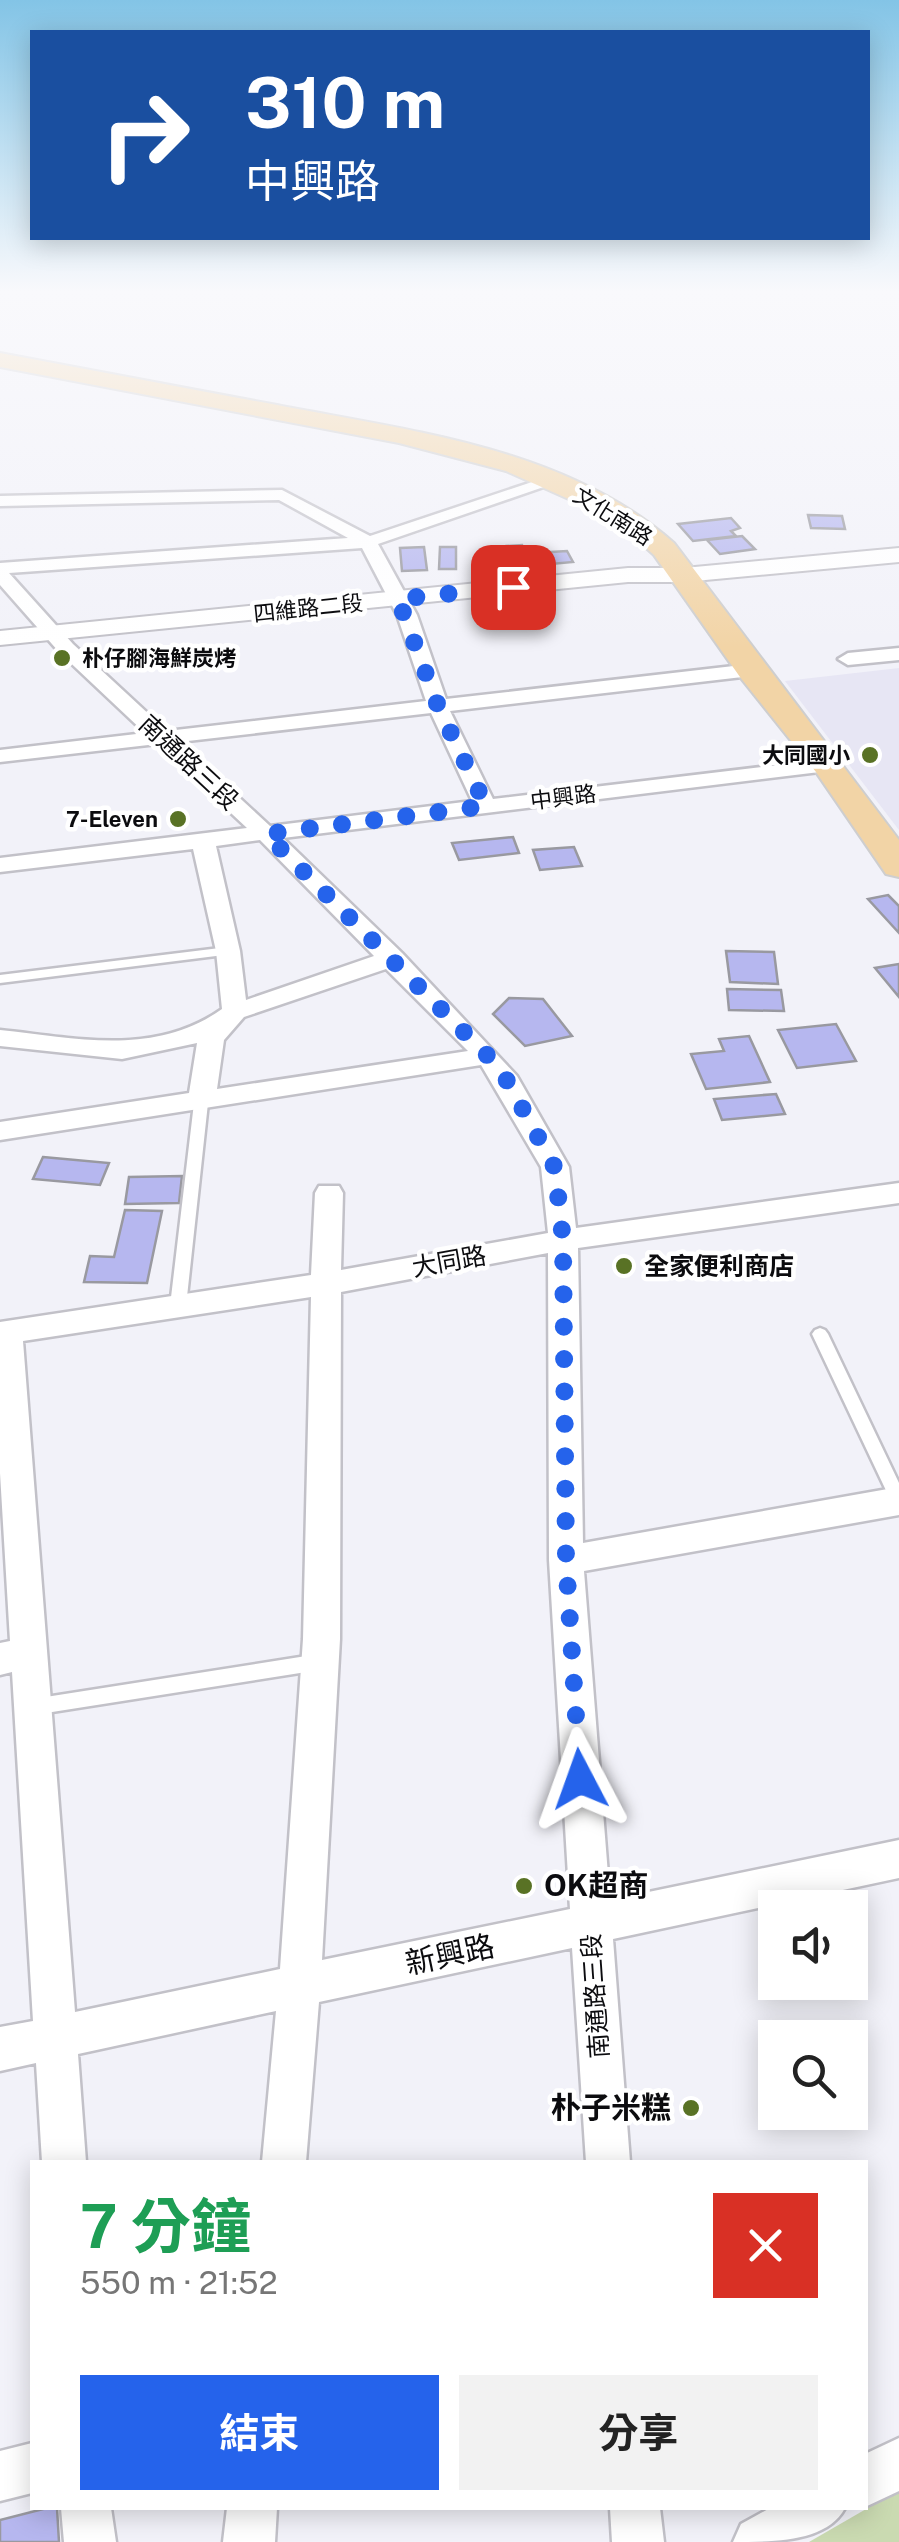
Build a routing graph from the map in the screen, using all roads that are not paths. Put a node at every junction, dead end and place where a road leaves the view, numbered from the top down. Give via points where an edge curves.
1 (266, 411) edge
2 (553, 481) junction
3 (0, 501) edge
4 (368, 542) junction
5 (899, 555) edge
6 (0, 571) edge
7 (684, 575) junction
8 (403, 607) junction
9 (0, 638) edge
10 (59, 640) junction
11 (899, 654) edge
12 (0, 655) edge
13 (848, 659) dead end
14 (751, 670) junction
15 (438, 706) junction
16 (164, 738) junction
17 (0, 756) edge
18 (828, 765) junction
19 (486, 806) junction
20 (266, 834) junction
21 (203, 841) junction
22 (0, 866) edge
23 (899, 866) edge
24 (228, 951) junction
25 (394, 958) junction
26 (0, 979) edge
27 (235, 1012) junction
28 (0, 1038) edge
29 (488, 1056) junction
30 (200, 1103) junction
31 (0, 1131) edge
32 (329, 1192) dead end
33 (899, 1193) edge
34 (563, 1240) junction
35 (324, 1284) junction
36 (178, 1306) junction
37 (4, 1333) edge
38 (820, 1334) dead end
39 (899, 1501) edge
40 (11, 1546) edge
41 (566, 1560) junction
42 (15, 1656) edge
43 (319, 1662) junction
44 (33, 1706) junction
45 (899, 1859) edge
46 (590, 1925) junction
47 (300, 1986) junction
48 (57, 2038) junction
49 (0, 2050) edge
50 (64, 2160) edge
51 (284, 2160) edge
52 (608, 2160) edge
53 (899, 2463) edge
54 (30, 2468) edge
55 (0, 2476) edge
56 (868, 2480) edge
57 (86, 2510) edge
58 (252, 2510) edge
59 (635, 2510) edge
60 (816, 2510) edge
61 (90, 2542) edge
62 (248, 2542) edge
63 (638, 2542) edge
64 (759, 2542) edge

1 - 2 main road, 文化南路 via 400,436
2 - 4 street
2 - 7 main road, 文化南路 via 644,531
3 - 4 street via 282,495
4 - 6 street
4 - 8 street
5 - 7 street, 四維路二段
6 - 10 street, 南通路三段
7 - 8 street, 四維路二段 via 645,590
7 - 14 main road, 文化南路
8 - 10 street, 四維路二段
8 - 15 street
9 - 10 street
10 - 12 street
10 - 16 street, 南通路三段
11 - 13 street
14 - 15 street
14 - 18 main road, 文化南路
15 - 16 street
15 - 19 street
16 - 17 street
16 - 20 street, 南通路三段
18 - 19 street, 中興路
18 - 23 main road, 文化南路
19 - 20 street, 中興路
20 - 21 street, 中興路
20 - 25 street, 南通路三段
21 - 22 street, 中興路
21 - 24 street
24 - 26 lane
24 - 27 street
25 - 27 street
25 - 29 street, 南通路三段
27 - 28 street via 204,1034 122,1051
27 - 30 street via 211,1038
29 - 30 street
29 - 34 street, 南通路三段 via 555,1168
30 - 31 street
30 - 36 lane
32 - 35 street
33 - 34 street, 大同路
34 - 35 street, 大同路
34 - 41 street, 南通路三段
35 - 36 street, 大同路
35 - 43 street
36 - 37 street, 大同路
37 - 40 street
38 - 39 lane
39 - 41 street
40 - 42 street
41 - 46 street, 南通路三段
42 - 44 street
43 - 44 lane
43 - 47 street
44 - 48 street
45 - 46 street, 新興路
46 - 47 street, 新興路
46 - 52 street, 南通路三段
47 - 48 street, 新興路
47 - 51 street
48 - 49 street, 新興路
48 - 50 street
53 - 56 street
54 - 55 street
57 - 61 street
58 - 62 street
59 - 63 street
60 - 64 street

